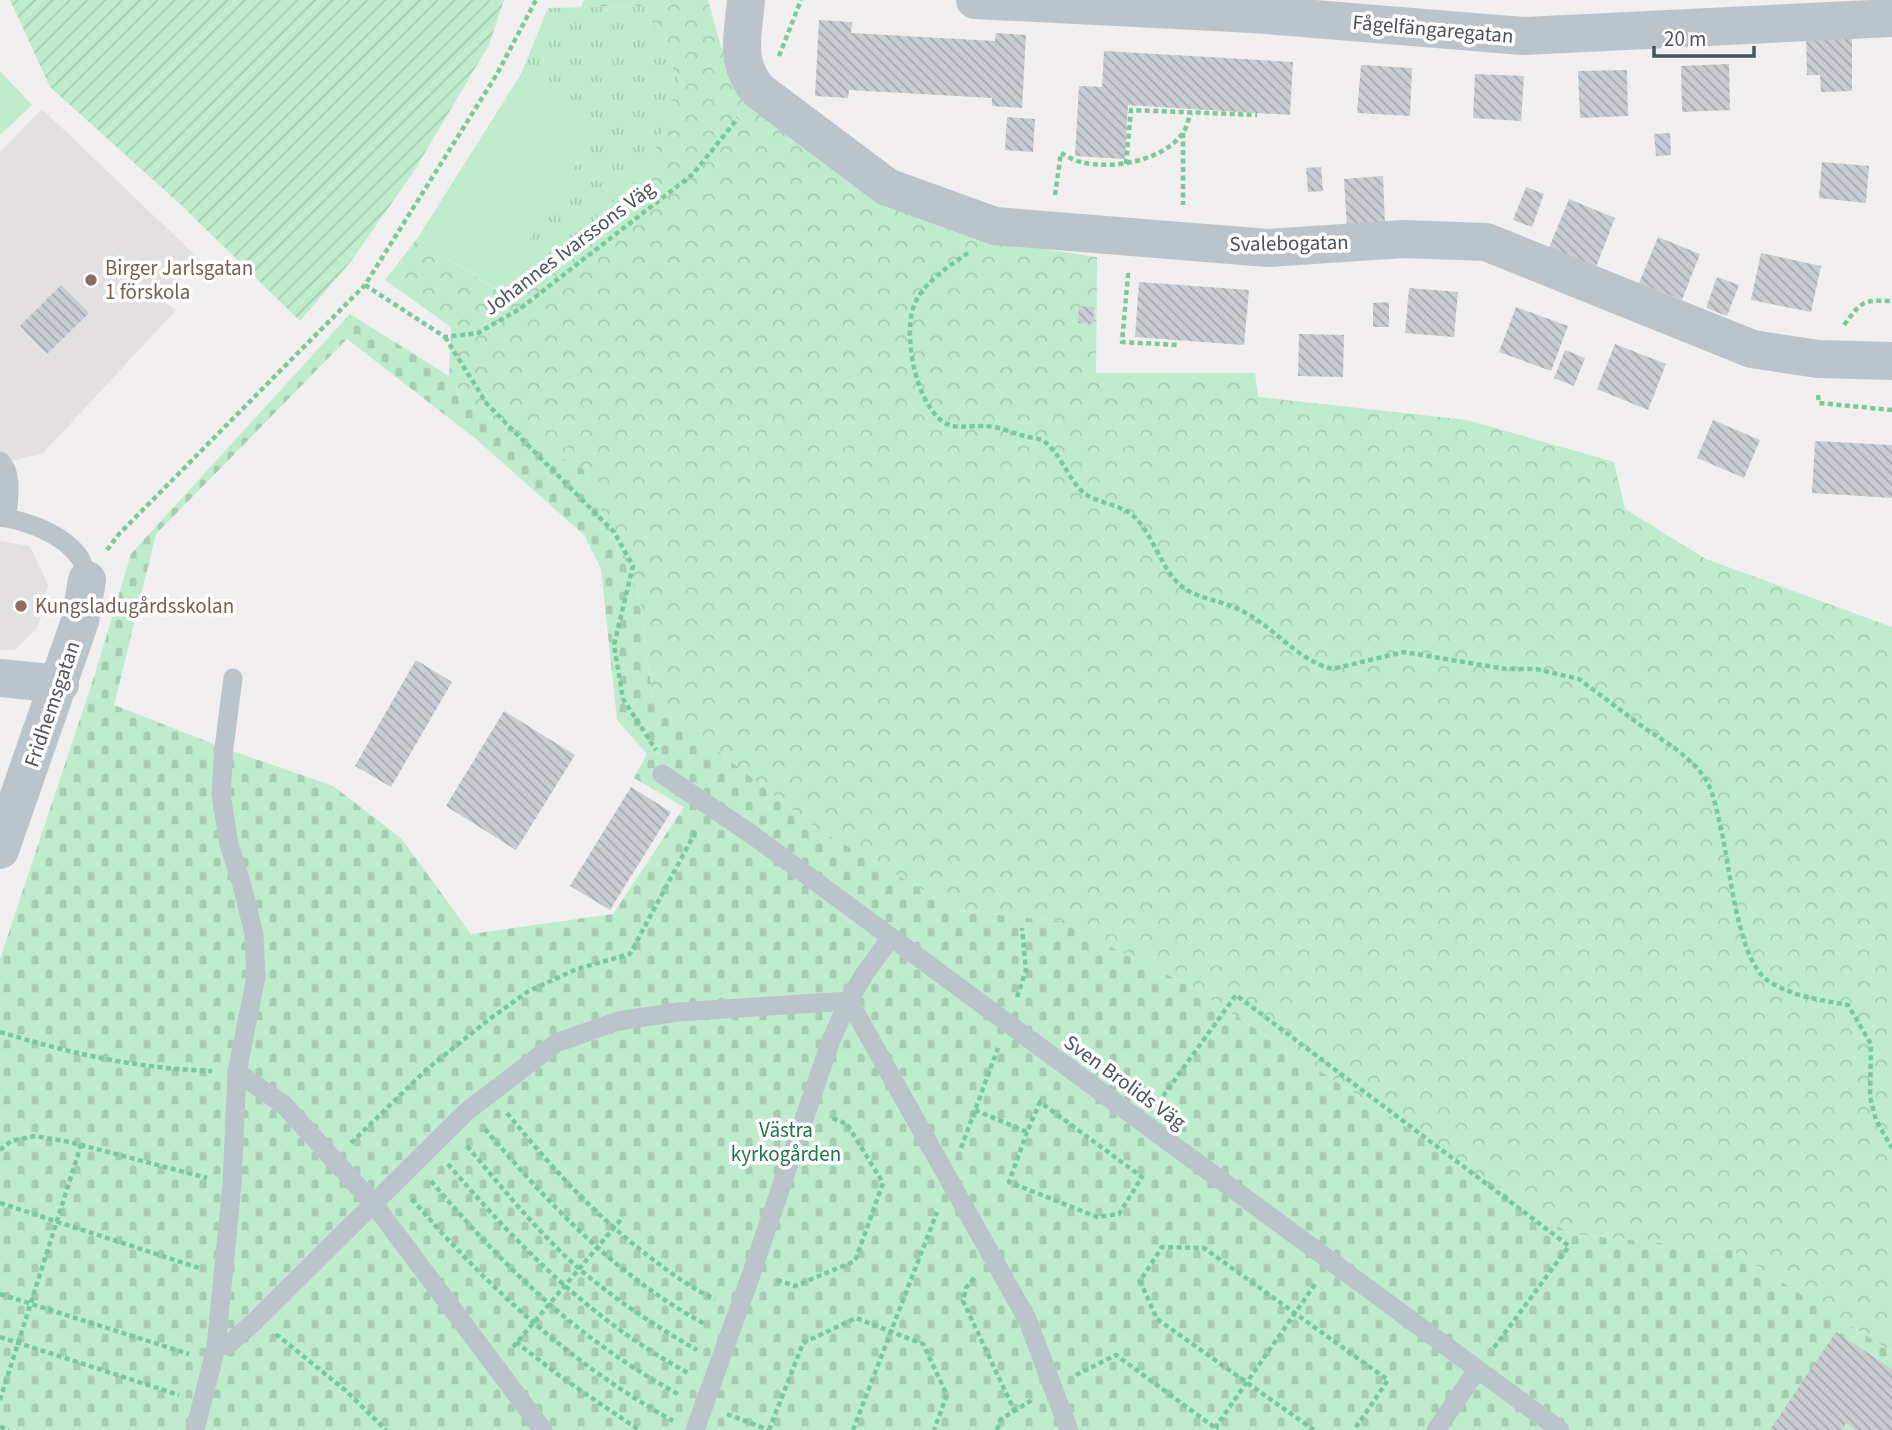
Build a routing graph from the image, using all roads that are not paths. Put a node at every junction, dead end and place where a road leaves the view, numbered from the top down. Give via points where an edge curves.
1 (746, 0) edge
2 (975, 0) edge
3 (1153, 5) edge
4 (1254, 7) edge
5 (1892, 18) edge
6 (1892, 361) edge
7 (0, 461) edge
8 (3, 518) edge
9 (87, 580) joint
10 (0, 678) edge
11 (233, 678) dead end
12 (60, 684) junction
13 (662, 774) road end
14 (0, 850) edge
15 (890, 939) junction
16 (849, 1000) junction
17 (237, 1072) junction
18 (373, 1203) junction
19 (215, 1354) junction
20 (1477, 1370) junction
21 (687, 1427) edge
22 (195, 1430) edge
23 (543, 1430) edge
24 (1069, 1430) edge
25 (1436, 1430) edge
26 (1560, 1430) edge

1 - 6 street, Svalebogatan via 744,69 759,90 887,187 995,226 1268,248 1404,239 1486,242 1752,349 1833,360
2 - 3 street, Fågelfängaregatan
3 - 4 street, Fågelfängaregatan
4 - 5 street, Fågelfängaregatan via 1522,36
7 - 8 lane via 9,479
8 - 9 lane via 36,527 66,544 82,559
9 - 12 street, Fridhemsgatan via 80,621
10 - 12 street
11 - 17 lane via 221,794 229,845 254,934 256,977
12 - 14 street, Fridhemsgatan
13 - 15 lane, Sven Brolids Väg via 751,834
15 - 16 lane
15 - 20 lane, Sven Brolids Väg
16 - 18 lane via 678,1012 618,1021 556,1043 469,1109
16 - 21 lane via 703,1405
16 - 24 lane via 1027,1319
17 - 18 lane via 285,1106
17 - 19 lane via 232,1185
18 - 19 lane via 256,1320
18 - 23 lane
19 - 22 lane
20 - 25 lane
20 - 26 lane, Sven Brolids Väg

